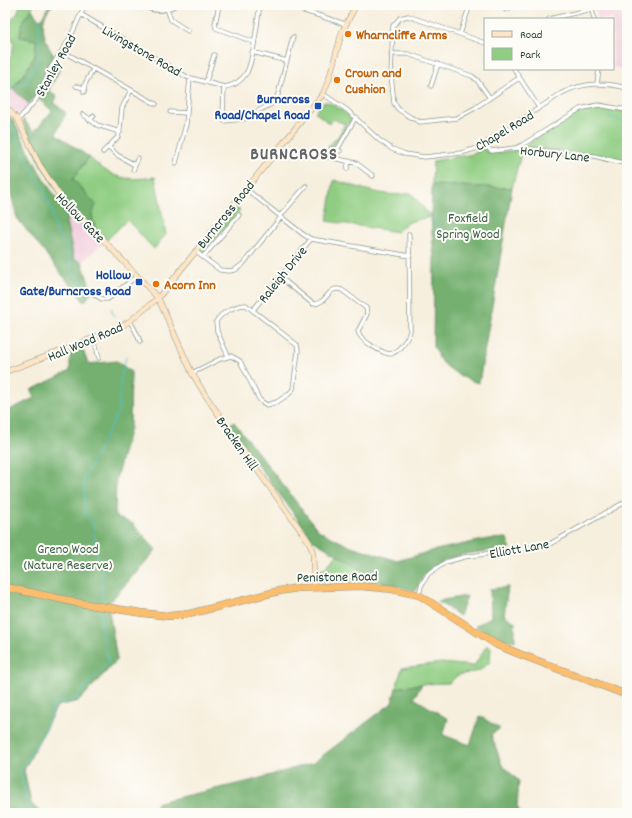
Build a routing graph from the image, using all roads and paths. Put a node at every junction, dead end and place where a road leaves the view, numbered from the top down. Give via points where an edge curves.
1 (86, 5) edge
2 (141, 5) edge
3 (176, 5) edge
4 (218, 5) edge
5 (260, 5) edge
6 (286, 5) edge
7 (305, 5) edge
8 (356, 5) edge
9 (470, 5) edge
10 (501, 5) edge
11 (514, 5) edge
12 (592, 7) edge
13 (167, 9) junction
14 (303, 11) junction
15 (82, 15) junction
16 (553, 18) edge
17 (594, 18) edge
18 (345, 24) junction
19 (188, 31) dead end
20 (460, 34) junction
21 (293, 37) dead end
22 (254, 42) junction
23 (484, 43) edge
24 (62, 51) junction
25 (252, 52) junction
26 (214, 54) dead end
27 (391, 54) junction
28 (207, 60) dead end
29 (287, 61) junction
30 (212, 62) junction
31 (438, 64) junction
32 (93, 69) junction
33 (515, 70) edge
34 (599, 70) edge
35 (190, 78) junction
36 (519, 78) junction
37 (206, 82) junction
38 (597, 84) junction
39 (76, 86) dead end
40 (431, 86) dead end
41 (224, 87) junction
42 (627, 88) edge
43 (131, 90) junction
44 (323, 94) junction
45 (490, 98) junction
46 (156, 104) dead end
47 (5, 106) edge
48 (539, 108) junction
49 (627, 110) edge
50 (170, 112) dead end
51 (187, 113) junction
52 (82, 114) dead end
53 (94, 116) dead end
54 (356, 117) junction
55 (18, 120) junction
56 (89, 120) junction
57 (120, 132) junction
58 (485, 144) junction
59 (109, 147) junction
60 (280, 148) junction
61 (515, 148) junction
62 (331, 149) dead end
63 (103, 152) dead end
64 (138, 158) dead end
65 (349, 161) junction
66 (176, 163) dead end
67 (627, 164) edge
68 (135, 165) junction
69 (347, 169) dead end
70 (133, 170) dead end
71 (373, 176) dead end
72 (306, 186) dead end
73 (246, 189) junction
74 (239, 215) dead end
75 (281, 216) junction
76 (409, 234) dead end
77 (311, 239) junction
78 (195, 251) junction
79 (410, 256) junction
80 (203, 257) junction
81 (137, 276) junction
82 (280, 277) junction
83 (95, 295) dead end
84 (158, 298) junction
85 (254, 310) junction
86 (130, 321) junction
87 (94, 338) junction
88 (140, 342) dead end
89 (228, 356) junction
90 (99, 358) dead end
91 (5, 372) edge
92 (192, 373) junction
93 (627, 501) edge
94 (314, 586) junction
95 (5, 587) edge
96 (418, 595) junction
97 (627, 695) edge

1 - 15 street, Stanley Road
2 - 13 street via 152,10
3 - 13 street
4 - 22 street via 216,28
5 - 22 street
6 - 14 street
7 - 14 street
8 - 18 street, Burncross Road
9 - 20 street
10 - 11 street via 506,10
12 - 16 street
12 - 17 street
13 - 19 street via 172,20
14 - 18 street
15 - 24 street, Stanley Road
15 - 35 street, Livingstone Road
18 - 44 street, Burncross Road
20 - 23 street
20 - 27 street via 403,16 393,26
21 - 29 street
22 - 25 street
24 - 32 street
24 - 55 street, Stanley Road via 36,100
25 - 29 street
25 - 41 street via 243,77
26 - 30 street
27 - 31 street via 408,54
27 - 45 street via 394,104 400,111 418,121 457,118
28 - 30 street
29 - 41 street via 276,100 243,119 223,119
30 - 37 street
31 - 40 street
31 - 45 street via 474,78
32 - 39 street via 84,90
32 - 43 street
33 - 36 street
34 - 38 street
35 - 37 street
35 - 51 street, Livingstone Road
36 - 45 street
36 - 48 street
37 - 41 street
38 - 42 street, Chapel Road
38 - 48 street, Chapel Road via 584,84 569,90
43 - 46 street
43 - 57 street via 122,108
44 - 54 street, Chapel Road
44 - 60 street, Burncross Road
47 - 55 street, Hollow Gate
48 - 58 street, Chapel Road
49 - 61 street via 598,105 580,109
50 - 51 street
51 - 66 street, Livingstone Road
52 - 56 street
53 - 56 street
54 - 58 street, Chapel Road via 382,142 404,154 425,157 449,155 470,151
54 - 62 street via 339,150
55 - 81 street, Hollow Gate via 40,166 60,197
56 - 57 street via 97,126
57 - 59 street
58 - 61 street, Horbury Lane via 492,151
59 - 63 street
59 - 68 street via 117,155
60 - 65 street via 294,156 315,154
60 - 73 street, Burncross Road
61 - 67 street, Horbury Lane via 594,156
64 - 68 street
65 - 69 street
65 - 71 street
68 - 70 street
72 - 75 street
73 - 75 street
73 - 78 street, Burncross Road
74 - 80 street
75 - 77 street
75 - 80 street via 239,268 220,270
76 - 79 street
77 - 79 street
77 - 82 street, Raleigh Drive
78 - 80 street
78 - 84 street, Burncross Road
79 - 82 street via 410,331 407,339 391,354 382,352 360,337 358,331 367,314 366,308 342,290 333,289 322,302 313,304
81 - 83 street via 108,299
81 - 84 street, Hollow Gate
82 - 85 street, Raleigh Drive
84 - 86 street, Hall Wood Road
84 - 92 street, Bracken Hill
85 - 89 street via 241,305 217,318 216,328
85 - 89 street via 297,345 291,392 271,404 264,404 240,361 234,356
86 - 87 street, Hall Wood Road
86 - 88 street
87 - 90 street
87 - 91 street, Hall Wood Road
89 - 92 street
92 - 94 street, Bracken Hill via 238,443 309,542 313,554
93 - 96 street, Elliott Lane via 548,545 446,562 428,574 420,586
94 - 95 highway, Penistone Road via 279,591 189,614 169,616 79,603
94 - 96 highway, Penistone Road via 360,586
96 - 97 highway, Penistone Road via 497,645

